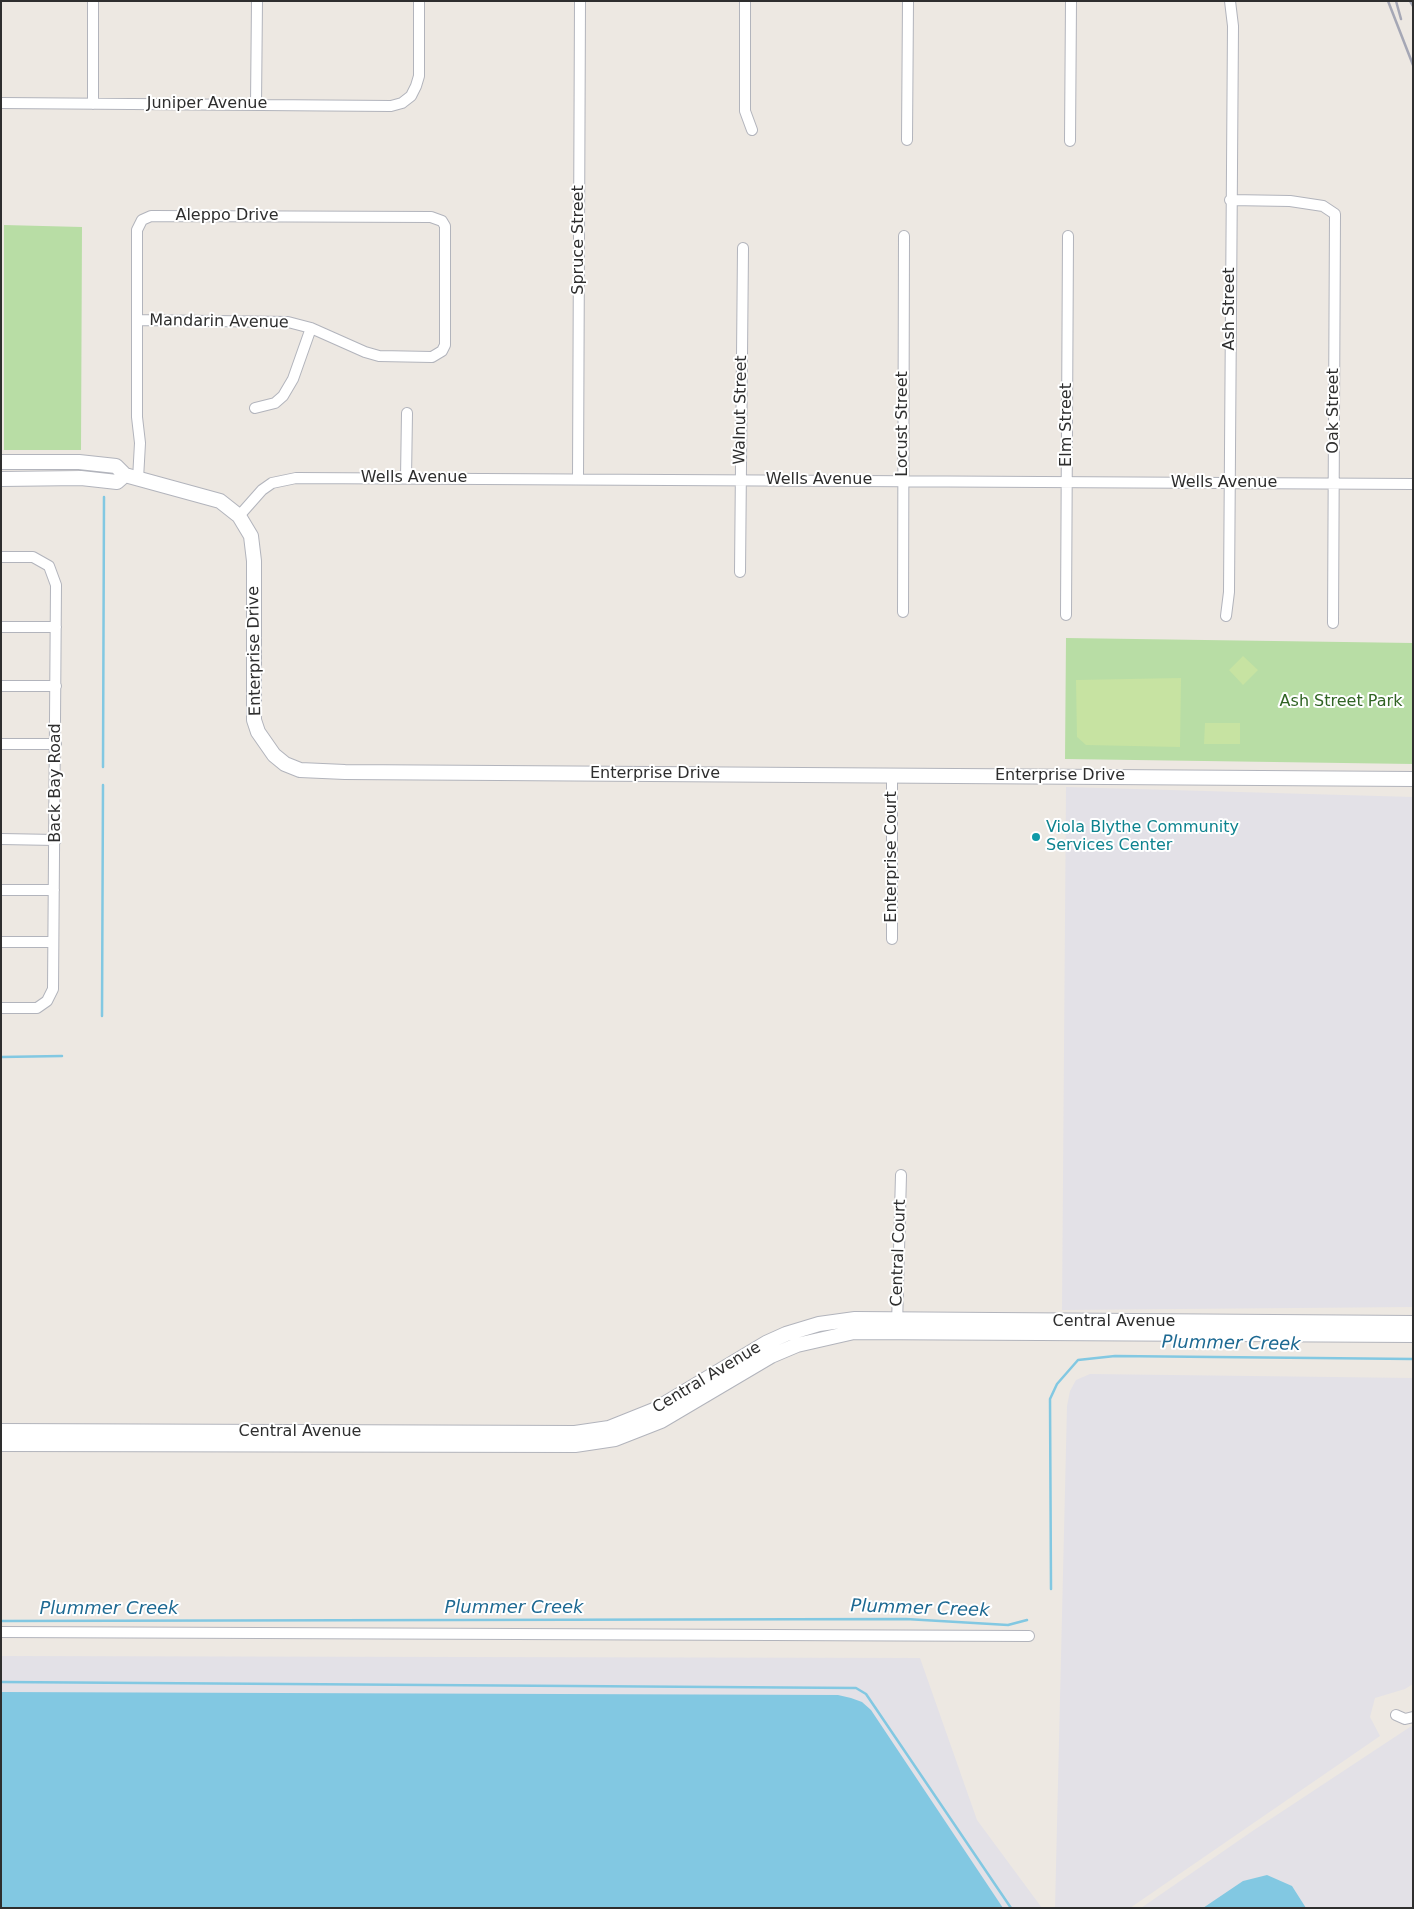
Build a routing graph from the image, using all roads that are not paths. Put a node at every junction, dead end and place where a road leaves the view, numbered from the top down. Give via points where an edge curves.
1 (93, 1) edge
2 (257, 1) edge
3 (419, 1) edge
4 (580, 1) edge
5 (745, 1) edge
6 (908, 1) edge
7 (1071, 1) edge
8 (1230, 1) edge
9 (1, 103) edge
10 (93, 104) junction
11 (256, 104) junction
12 (752, 130) dead end
13 (907, 140) dead end
14 (1070, 141) dead end
15 (1230, 200) junction
16 (904, 236) dead end
17 (1068, 236) dead end
18 (743, 248) dead end
19 (137, 320) junction
20 (311, 328) junction
21 (442, 351) joint
22 (255, 408) dead end
23 (406, 413) dead end
24 (1, 462) edge
25 (131, 477) junction
26 (406, 478) junction
27 (1, 479) edge
28 (578, 479) junction
29 (740, 480) junction
30 (903, 481) junction
31 (1066, 482) junction
32 (1229, 483) junction
33 (1333, 484) junction
34 (1413, 484) edge
35 (239, 516) junction
36 (1, 558) edge
37 (740, 572) dead end
38 (903, 612) dead end
39 (1066, 615) dead end
40 (1226, 616) dead end
41 (1333, 623) dead end
42 (56, 626) junction
43 (1, 627) edge
44 (1, 686) edge
45 (56, 686) junction
46 (1, 744) edge
47 (56, 744) junction
48 (892, 775) junction
49 (1413, 779) edge
50 (1, 839) edge
51 (56, 840) junction
52 (1, 890) edge
53 (54, 890) junction
54 (892, 939) dead end
55 (1, 942) edge
56 (53, 942) junction
57 (1, 1008) edge
58 (901, 1175) dead end
59 (1413, 1323) edge
60 (897, 1325) junction
61 (1413, 1335) edge
62 (1, 1431) edge
63 (1, 1444) edge
64 (1, 1632) edge
65 (1029, 1636) dead end
66 (1396, 1715) dead end
67 (1413, 1717) edge

1 - 10 street
2 - 11 street
3 - 11 street, Juniper Avenue via 419,76 411,96 402,103 391,106
4 - 28 street, Spruce Street
5 - 12 street via 745,111
6 - 13 street
7 - 14 street
8 - 15 street, Ash Street via 1233,26
9 - 10 street, Juniper Avenue
10 - 11 street, Juniper Avenue
15 - 32 street, Ash Street
15 - 33 street, Oak Street via 1290,201 1323,206 1335,214
16 - 30 street, Locust Street
17 - 31 street, Elm Street
18 - 29 street, Walnut Street
19 - 20 street, Mandarin Avenue via 274,321
19 - 21 street, Aleppo Drive via 137,230 146,217 431,217 442,221 447,232 446,336
19 - 25 street, Aleppo Drive via 140,443
20 - 21 street, Mandarin Avenue via 379,356 432,357
20 - 22 street via 288,388 275,403
23 - 26 street
24 - 25 street, Enterprise Drive via 103,464 116,466
25 - 27 street, Enterprise Drive via 117,482 81,478
25 - 35 street, Enterprise Drive via 208,497 230,507
26 - 28 street, Wells Avenue
26 - 35 street, Wells Avenue via 283,479 262,490
28 - 29 street, Wells Avenue
29 - 30 street, Wells Avenue
29 - 37 street, Walnut Street
30 - 31 street, Wells Avenue
30 - 38 street, Locust Street
31 - 32 street, Wells Avenue
31 - 39 street, Elm Street
32 - 33 street, Wells Avenue
32 - 40 street, Ash Street
33 - 34 street, Wells Avenue
33 - 41 street, Oak Street
35 - 48 street, Enterprise Drive via 251,536 254,554 254,720 264,743 286,764 312,772
36 - 42 street, Back Bay Road via 33,557 49,566 56,585
42 - 43 street
42 - 45 street, Back Bay Road
44 - 45 street
45 - 47 street, Back Bay Road
46 - 47 street
47 - 51 street, Back Bay Road
48 - 49 street, Enterprise Drive
48 - 54 street, Enterprise Court
50 - 51 street
51 - 53 street, Back Bay Road
52 - 53 street
53 - 56 street, Back Bay Road
55 - 56 street
56 - 57 street, Back Bay Road via 53,989 47,1001 37,1008
58 - 60 street, Central Court
59 - 60 street, Central Avenue
60 - 61 street, Central Avenue
60 - 62 street, Central Avenue via 855,1319 819,1324 786,1334 654,1410 609,1428 575,1433
60 - 63 street, Central Avenue via 797,1345 771,1356 661,1421 615,1439 575,1445
64 - 65 street
66 - 67 street via 1405,1719

